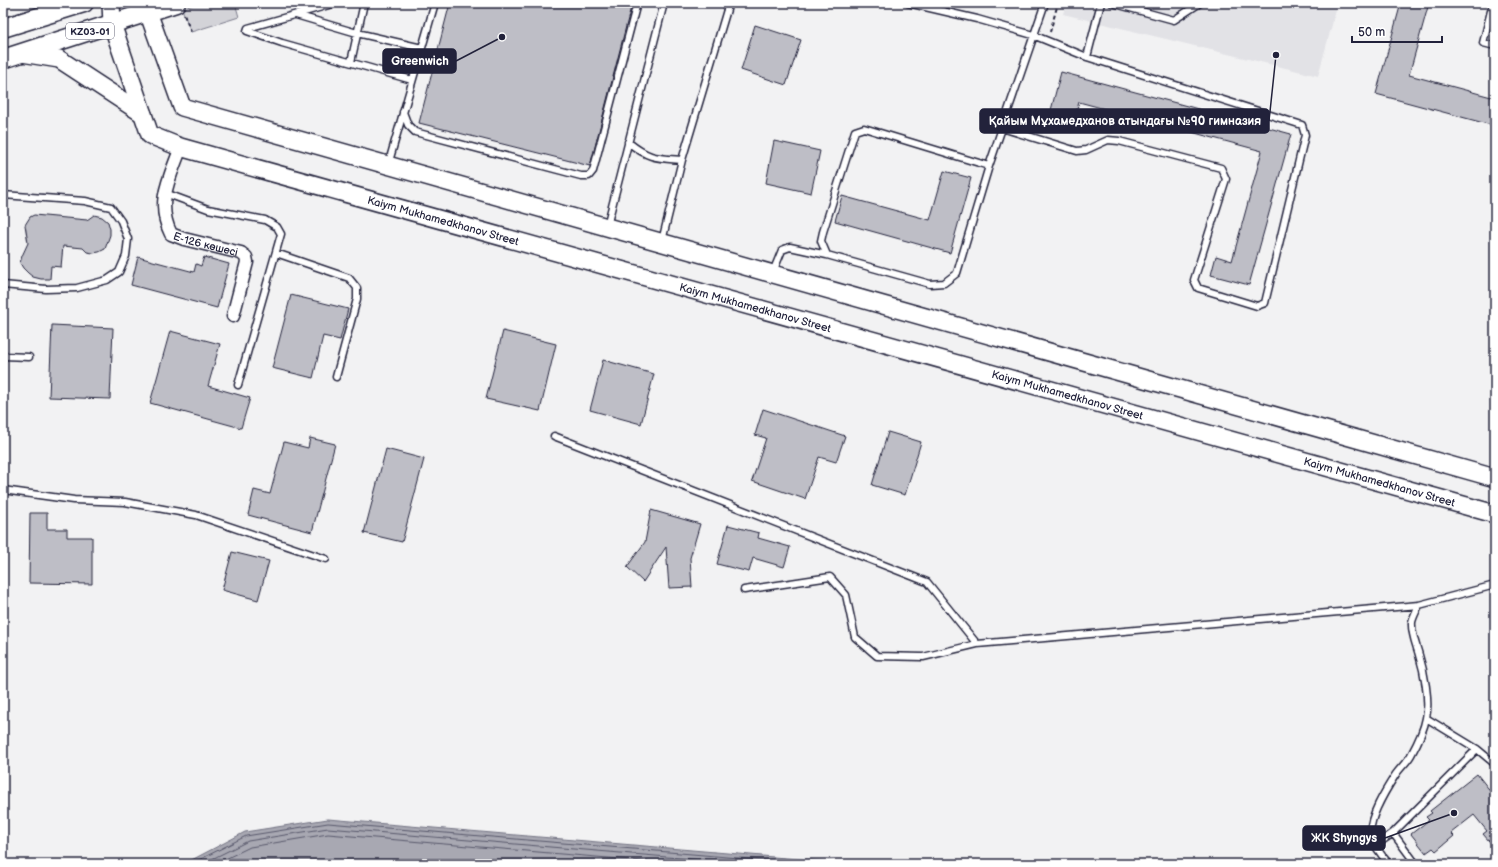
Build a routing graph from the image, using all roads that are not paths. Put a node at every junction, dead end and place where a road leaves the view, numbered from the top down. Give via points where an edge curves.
1 (84, 3) edge
2 (112, 3) edge
3 (336, 3) edge
4 (364, 3) edge
5 (435, 3) edge
6 (637, 3) edge
7 (664, 3) edge
8 (729, 3) edge
9 (908, 3) edge
10 (1044, 3) edge
11 (1101, 3) edge
12 (1112, 3) edge
13 (1200, 3) edge
14 (1493, 3) edge
15 (179, 6) edge
16 (146, 8) edge
17 (296, 15) junction
18 (112, 24) junction
19 (3, 28) edge
20 (358, 33) junction
21 (1033, 35) junction
22 (1495, 46) edge
23 (422, 48) junction
24 (22, 53) junction
25 (1087, 57) junction
26 (3, 59) edge
27 (351, 62) junction
28 (412, 80) junction
29 (403, 112) junction
30 (143, 114) junction
31 (1002, 128) junction
32 (628, 142) junction
33 (181, 147) junction
34 (682, 160) junction
35 (388, 165) junction
36 (989, 166) junction
37 (165, 193) junction
38 (3, 195) edge
39 (607, 227) junction
40 (662, 243) junction
41 (276, 253) junction
42 (827, 255) junction
43 (772, 274) junction
44 (3, 286) edge
45 (233, 316) dead end
46 (3, 356) edge
47 (29, 357) dead end
48 (336, 377) dead end
49 (238, 385) dead end
50 (554, 436) dead end
51 (1495, 478) edge
52 (3, 490) edge
53 (1495, 514) edge
54 (326, 559) dead end
55 (1495, 585) edge
56 (744, 590) dead end
57 (1419, 605) junction
58 (977, 644) junction
59 (1426, 718) junction
60 (1477, 749) junction
61 (1495, 764) edge
62 (1393, 833) junction
63 (1376, 845) junction
64 (1389, 864) edge
65 (1416, 864) edge

1 - 19 main road, KZ03-01
2 - 18 main road, Kaiym Mukhamedkhanov Street
3 - 17 lane
4 - 20 lane
5 - 23 lane
6 - 29 lane via 593,171 589,176 415,132 408,125
7 - 32 lane
8 - 34 lane
9 - 21 lane
10 - 21 lane
11 - 25 lane
12 - 13 lane via 1174,20
14 - 22 lane via 1483,43
15 - 16 main road, KZ03-01
16 - 18 main road, KZ03-01
16 - 35 main road via 182,106
17 - 20 lane
17 - 27 lane via 248,28 247,31
18 - 24 main road, KZ03-01
18 - 30 main road, Kaiym Mukhamedkhanov Street
20 - 23 lane
20 - 27 lane
21 - 25 lane
21 - 31 lane
23 - 28 lane
24 - 26 main road, KZ03-01
24 - 30 main road via 59,59
25 - 31 lane via 1302,125 1305,135 1265,303 1257,306 1198,288 1194,280 1226,179 1221,168 1119,141 1108,140 1086,150 1077,150
27 - 28 lane
28 - 29 lane
29 - 35 lane
30 - 33 main road, Kaiym Mukhamedkhanov Street via 150,135
31 - 36 lane
32 - 34 lane via 652,158
32 - 39 lane
33 - 37 street, Е-126 көшесі
33 - 53 main road, Kaiym Mukhamedkhanov Street
34 - 40 lane
35 - 39 main road
36 - 42 lane via 957,273 944,283 930,284
36 - 42 lane via 864,128 855,131 822,236 821,241
37 - 41 lane via 208,209 265,220 277,227 281,234
37 - 45 street, Е-126 көшесі via 163,204 166,224 171,234 241,253 246,257 247,262
38 - 44 lane via 85,201 111,207 121,221 128,239 126,256 119,272 107,280 77,288
39 - 40 main road
40 - 43 main road
41 - 48 lane via 349,278 357,288 357,299
41 - 49 lane
42 - 43 lane via 790,247 782,250
43 - 51 main road
46 - 47 lane
50 - 58 lane via 927,582
52 - 54 lane via 74,500 125,502 196,515
55 - 57 lane
56 - 58 lane via 830,577 846,595 855,637 877,656 923,657
57 - 58 lane
57 - 59 lane via 1412,621 1426,688
59 - 60 lane
59 - 63 lane via 1411,755 1396,774 1372,822 1371,835
60 - 61 lane
60 - 62 lane
62 - 63 lane
62 - 65 lane
63 - 64 lane

